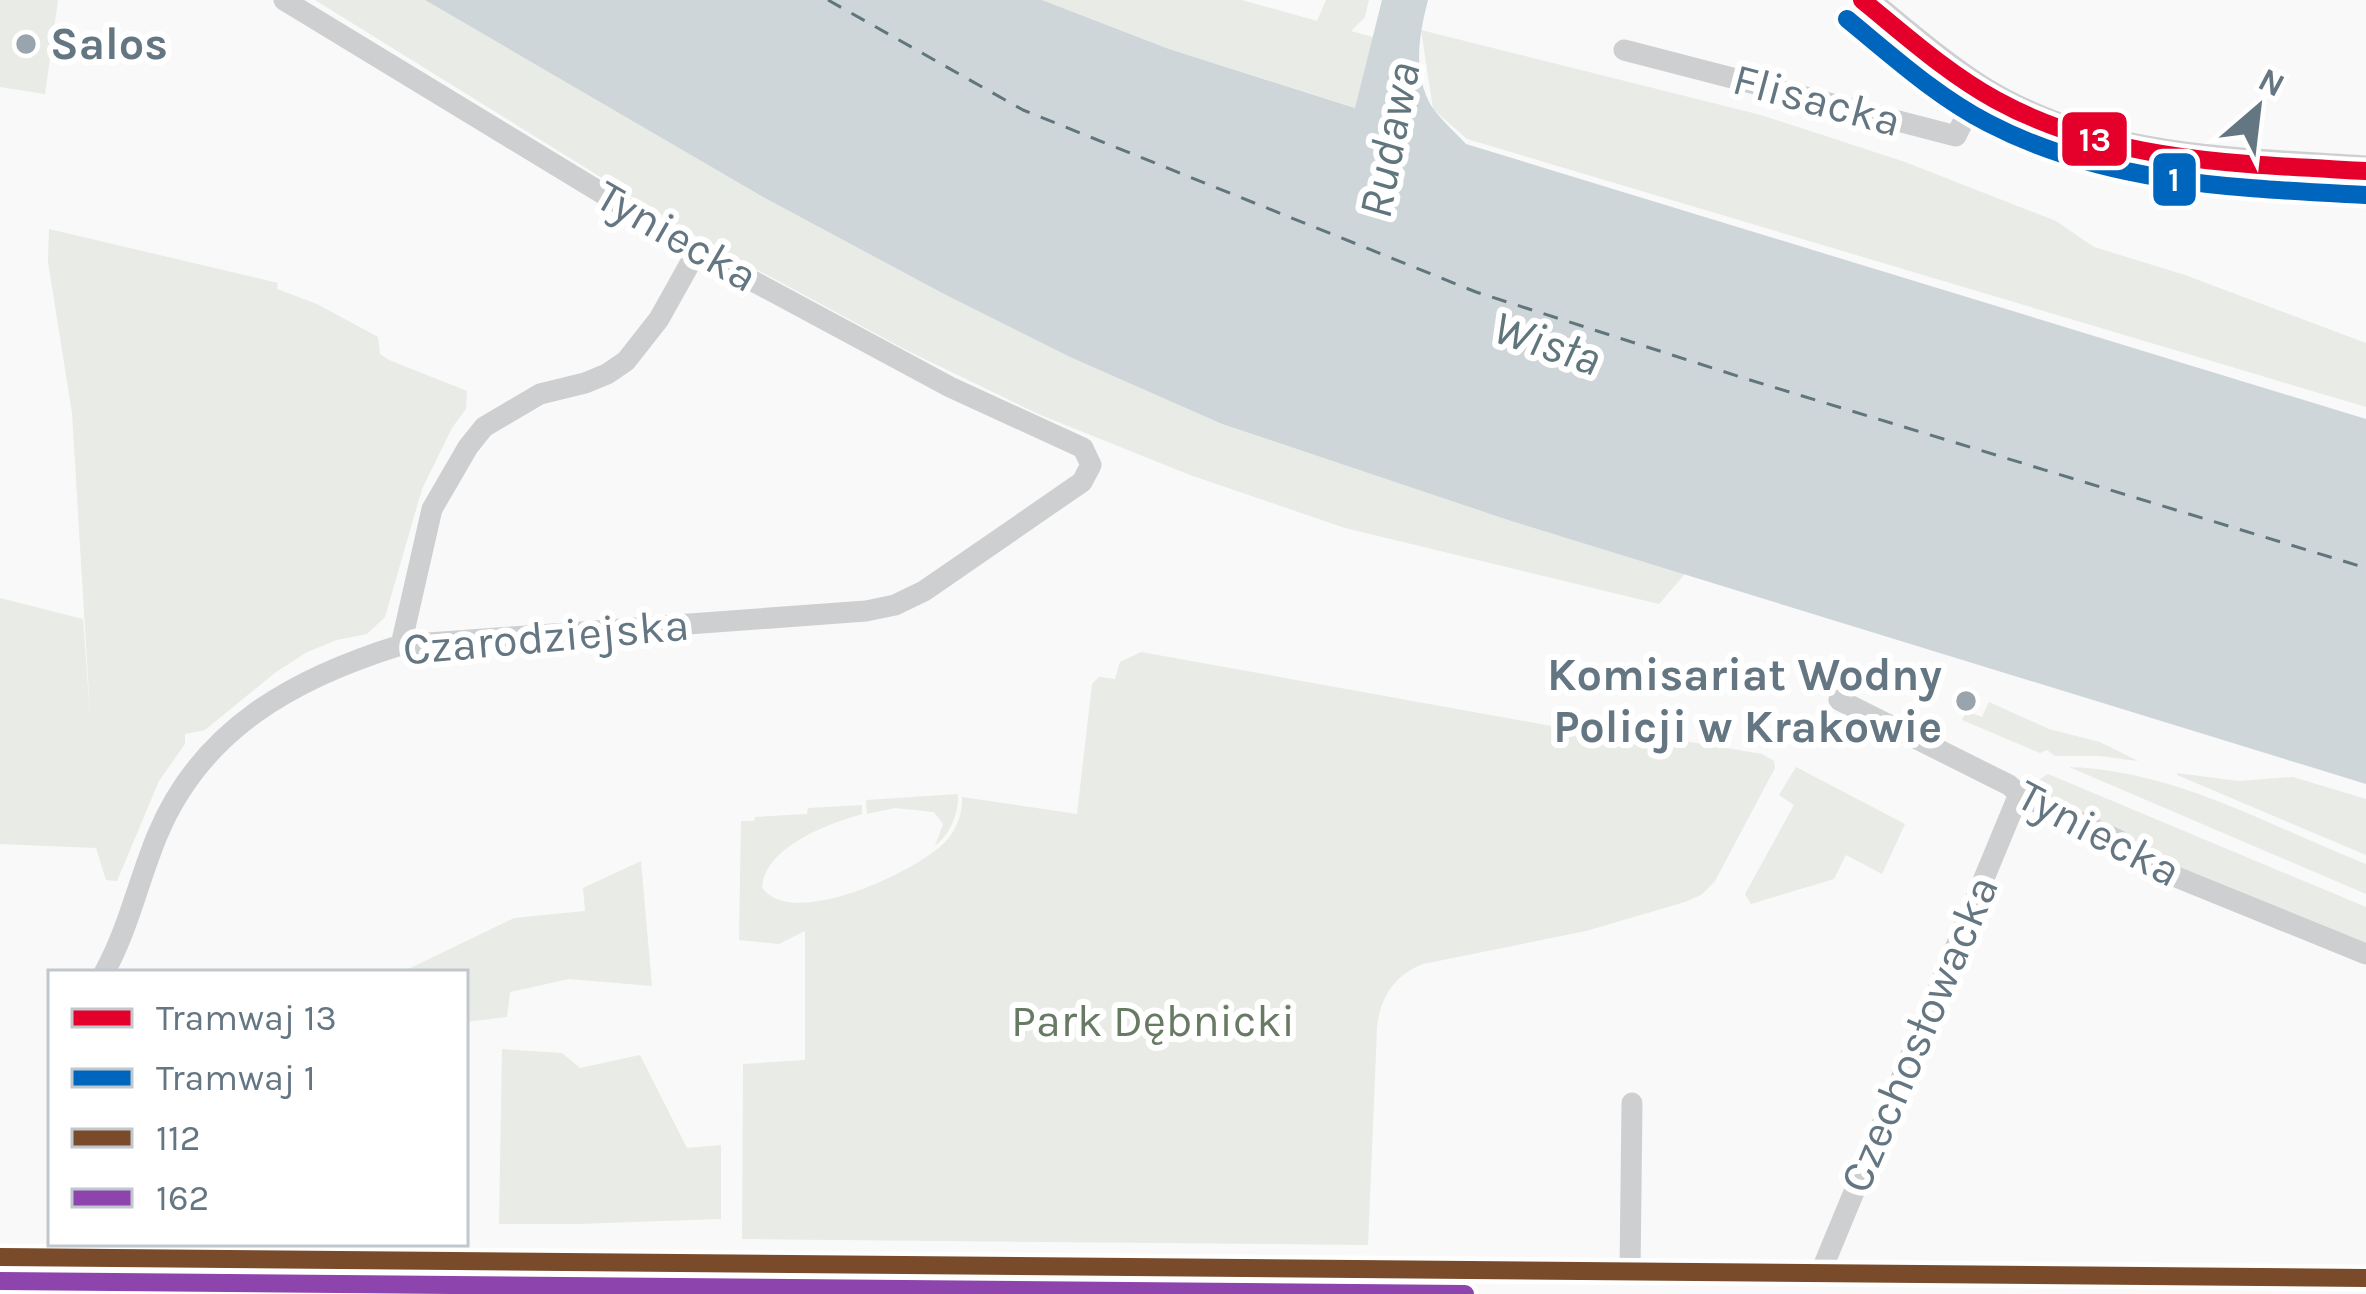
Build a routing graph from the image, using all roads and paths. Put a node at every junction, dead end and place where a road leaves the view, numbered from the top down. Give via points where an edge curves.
1 (284, 0) edge
2 (1871, 0) edge
3 (1624, 50) dead end
4 (1981, 85) junction
5 (2366, 166) edge
6 (697, 251) junction
7 (1083, 448) joint
8 (400, 645) junction
9 (1838, 700) dead end
10 (2019, 794) junction
11 (2366, 954) edge
12 (106, 970) edge
13 (1632, 1103) dead end
14 (95, 1251) edge
15 (0, 1257) edge
16 (1391, 1270) junction
17 (1630, 1273) junction
18 (1820, 1274) junction
19 (2366, 1278) edge
20 (1565, 1283) edge
21 (1391, 1294) edge

1 - 6 street, Tyniecka
2 - 4 street
3 - 4 street, Flisacka via 1956,136
4 - 5 street via 2069,126 2145,147
6 - 7 street, Tyniecka via 950,387
6 - 8 street via 626,361 540,394 484,427 468,447 432,509
7 - 8 street, Czarodziejska via 1091,465 1082,482 895,605
8 - 12 street, Czarodziejska via 291,688 199,762 175,796
9 - 10 street, Tyniecka
10 - 11 street, Tyniecka via 2118,840 2159,870
10 - 18 street, Czechosłowacka
13 - 17 street
14 - 15 street
14 - 16 street
16 - 20 street
16 - 21 street
17 - 18 street
17 - 20 street
18 - 19 street

